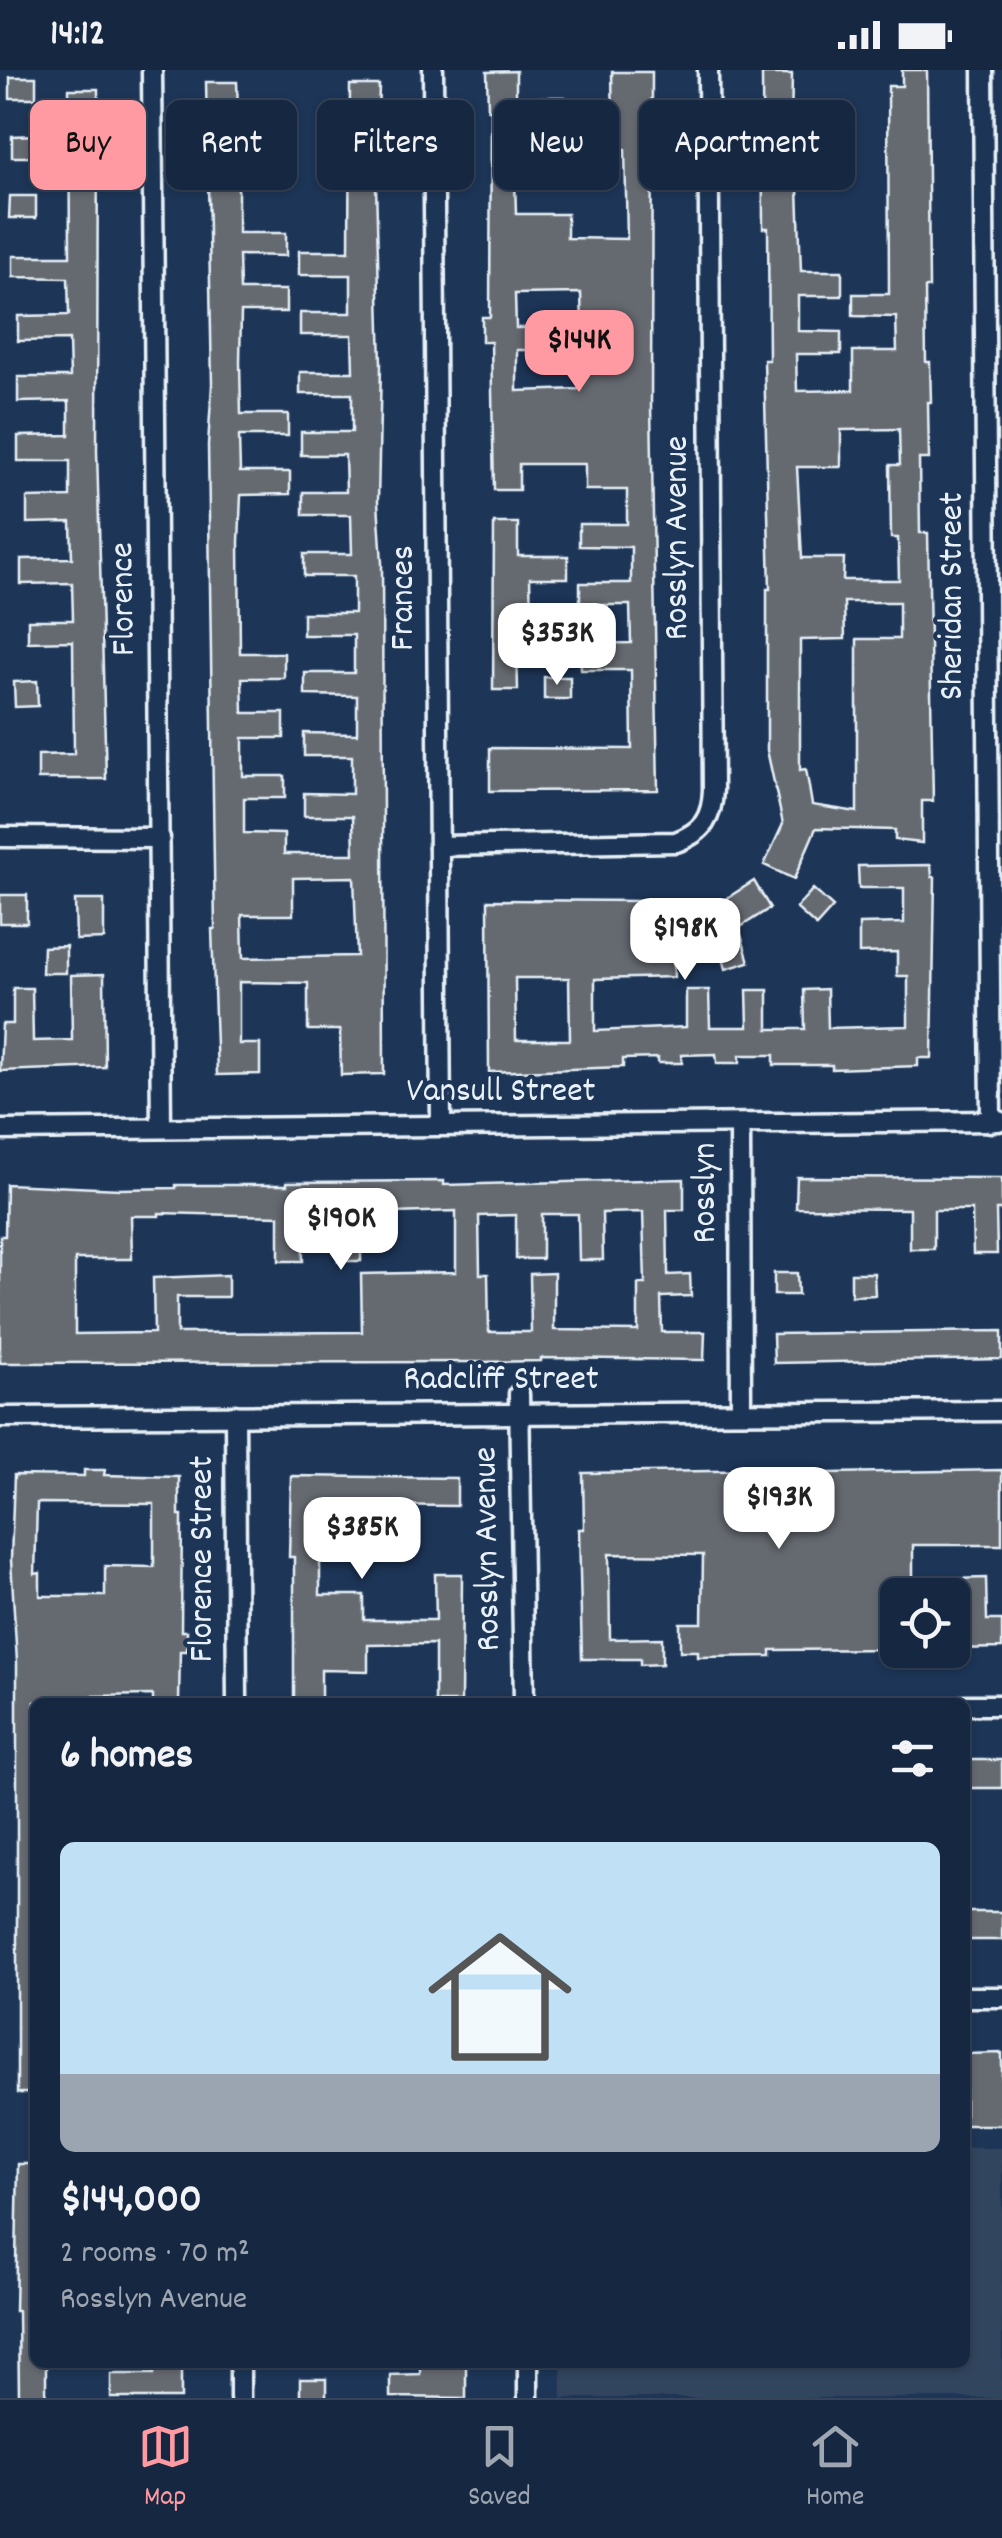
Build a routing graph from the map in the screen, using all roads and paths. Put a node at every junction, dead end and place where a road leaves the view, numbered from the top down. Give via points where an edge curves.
1 (152, 70) edge
2 (433, 70) edge
3 (708, 70) edge
4 (983, 70) edge
5 (0, 838) edge
6 (160, 838) junction
7 (439, 846) junction
8 (996, 1122) edge
9 (740, 1124) junction
10 (441, 1125) junction
11 (161, 1128) junction
12 (0, 1130) edge
13 (519, 1404) junction
14 (1002, 1411) edge
15 (742, 1412) junction
16 (235, 1415) junction
17 (0, 1417) edge
18 (237, 1698) edge
19 (524, 1698) edge
20 (970, 1705) edge
21 (1002, 1705) edge
22 (970, 1997) edge
23 (1002, 1997) edge
24 (240, 2368) edge
25 (528, 2368) edge
26 (240, 2398) edge
27 (528, 2398) edge

1 - 6 street, Florence
2 - 7 street, Frances
3 - 7 street, Rosslyn Avenue via 713,806 706,824 676,842
4 - 8 street, Sheridan Street
5 - 6 street
6 - 11 street, Florence
7 - 10 street, Frances
8 - 9 street, Vansull Street
9 - 10 street, Vansull Street
9 - 15 street, Rosslyn
10 - 11 street, Vansull Street
11 - 12 street, Vansull Street
13 - 15 street, Radcliff Street
13 - 16 street, Radcliff Street
13 - 19 street, Rosslyn Avenue
14 - 15 street, Radcliff Street
16 - 17 street, Radcliff Street
16 - 18 street, Florence Street
20 - 21 street
22 - 23 street
24 - 26 street
25 - 27 street

